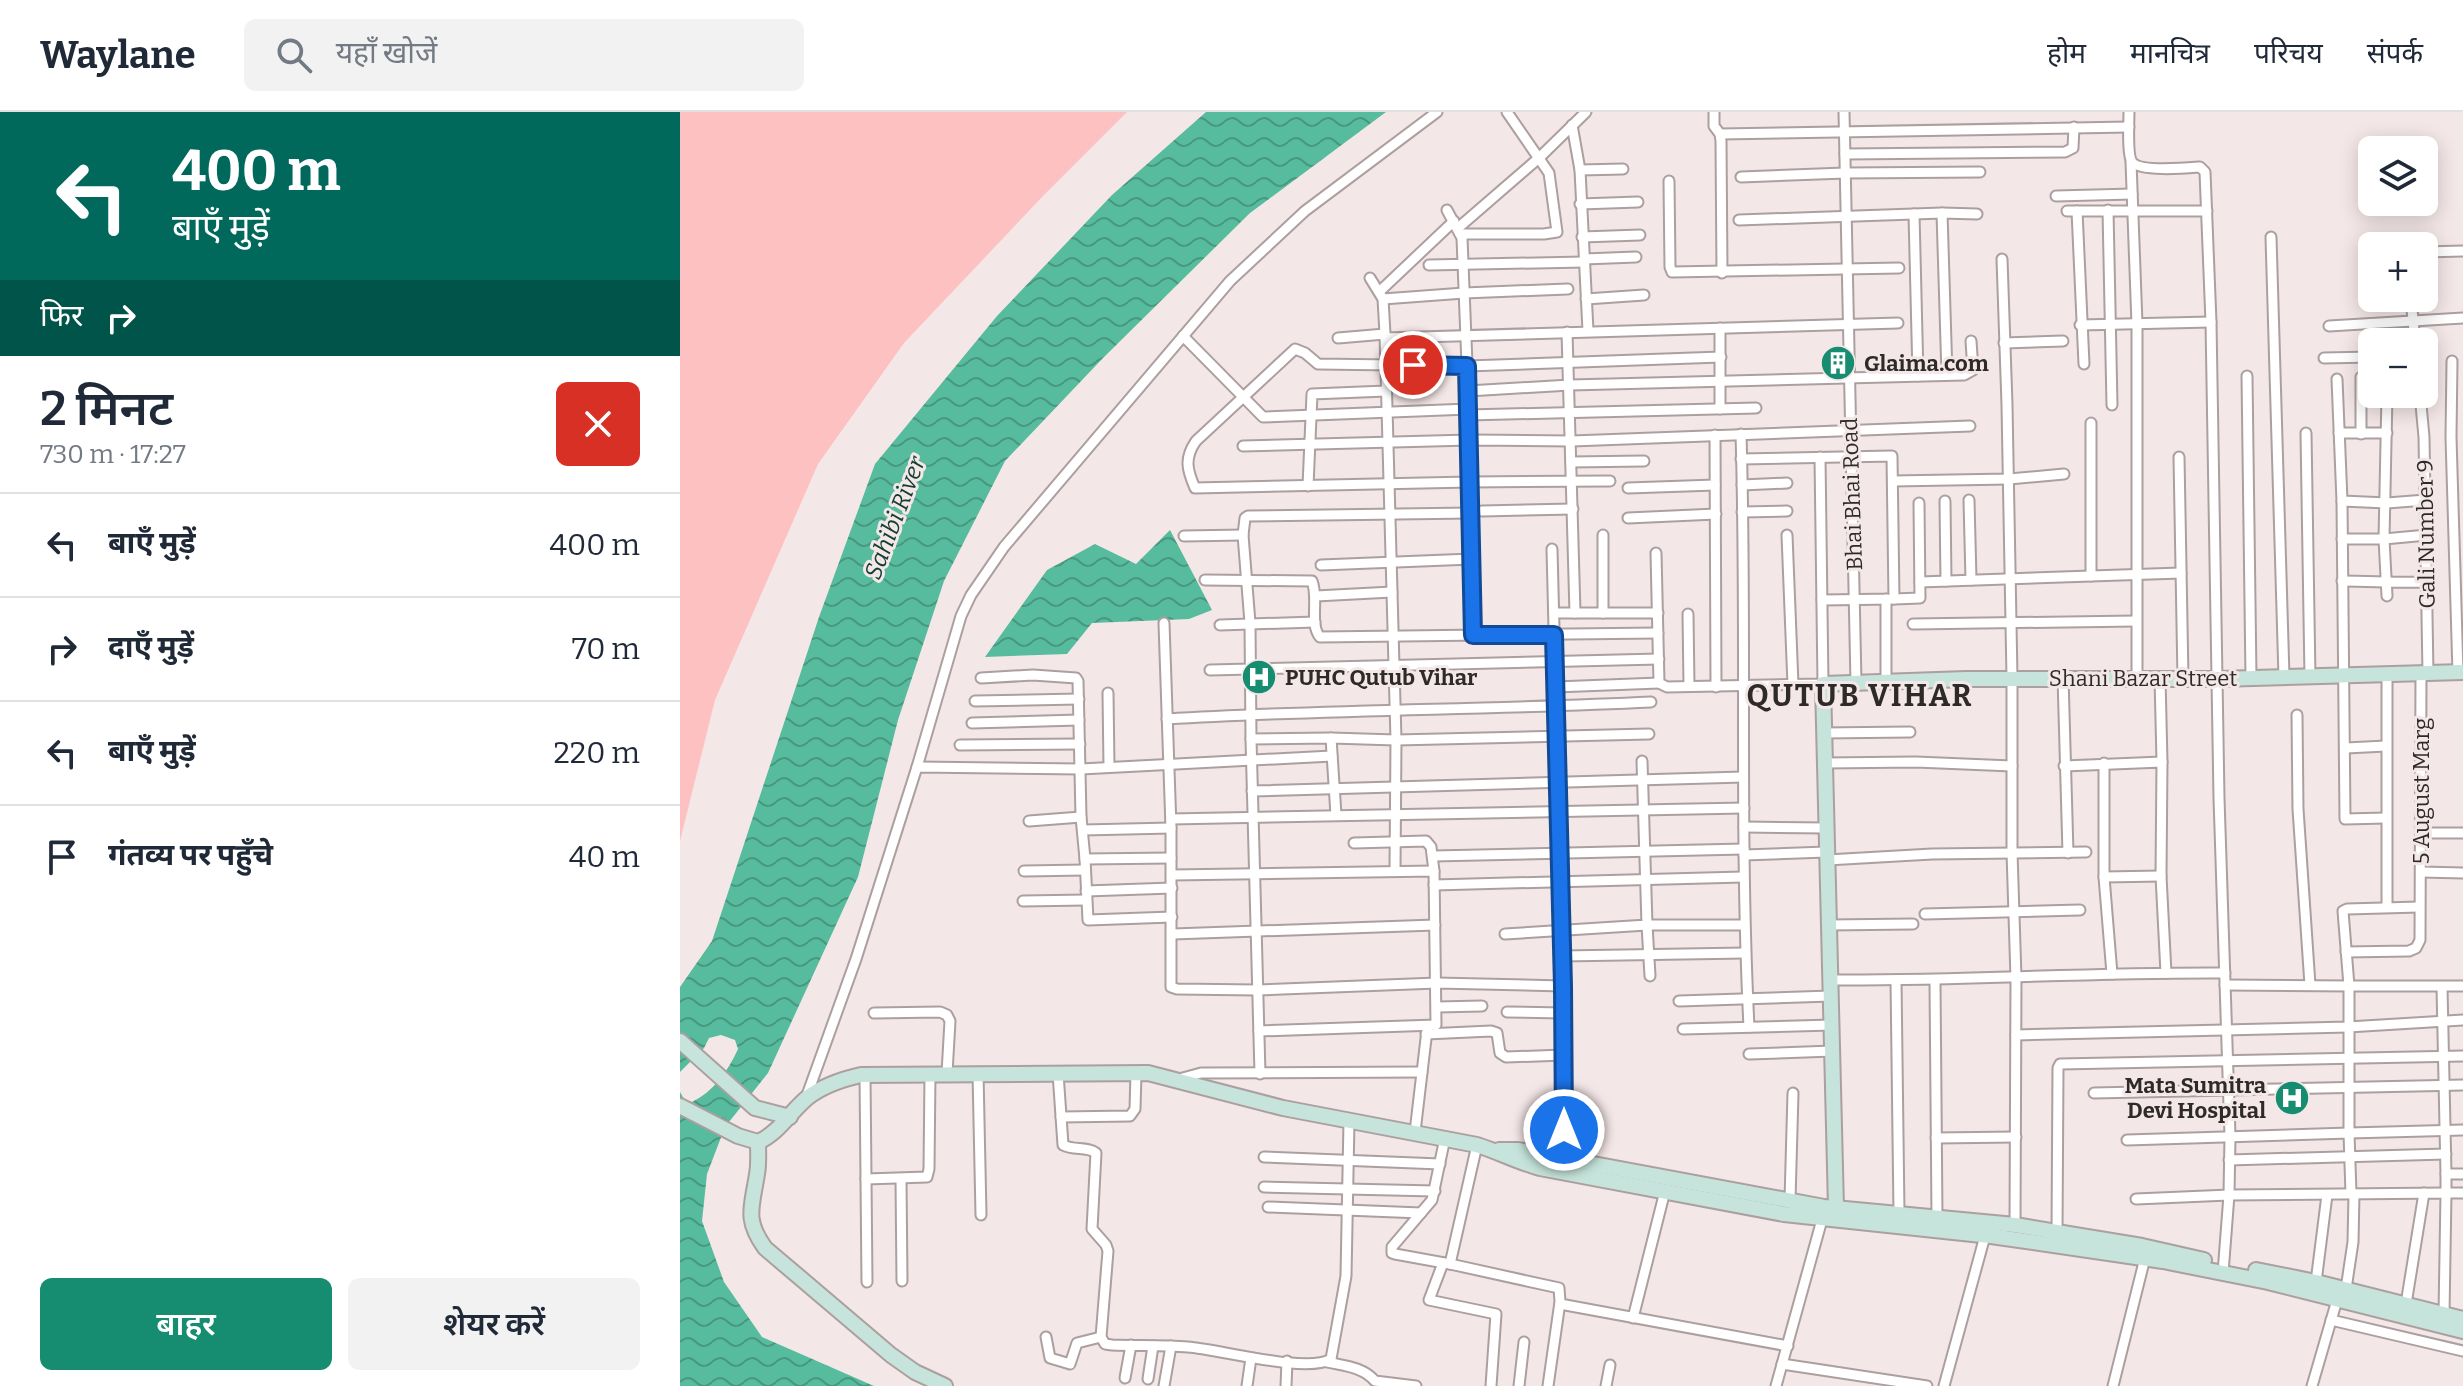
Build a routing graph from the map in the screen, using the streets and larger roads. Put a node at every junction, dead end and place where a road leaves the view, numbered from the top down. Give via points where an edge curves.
1 (1437, 112) edge
2 (1507, 112) edge
3 (1586, 112) edge
4 (1714, 112) edge
5 (1844, 112) edge
6 (2129, 112) edge
7 (1572, 125) junction
8 (2074, 127) junction
9 (2129, 127) junction
10 (1844, 131) junction
11 (1720, 134) junction
12 (1845, 154) junction
13 (1540, 157) junction
14 (2131, 162) junction
15 (1623, 169) dead end
16 (1580, 170) junction
17 (1980, 172) dead end
18 (1845, 173) junction
19 (1741, 177) dead end
20 (1669, 181) dead end
21 (2132, 194) junction
22 (2056, 196) dead end
23 (1638, 202) dead end
24 (1580, 204) junction
25 (1447, 210) dead end
26 (2108, 210) junction
27 (2132, 210) junction
28 (2207, 211) junction
29 (1942, 213) junction
30 (1914, 214) junction
31 (1977, 214) dead end
32 (1846, 216) junction
33 (1739, 220) dead end
34 (1457, 227) junction
35 (1640, 235) dead end
36 (1582, 237) junction
37 (2271, 237) dead end
38 (2463, 251) edge
39 (2438, 252) edge
40 (1636, 257) dead end
41 (2002, 259) dead end
42 (1584, 261) junction
43 (1429, 265) dead end
44 (1463, 265) junction
45 (1847, 268) junction
46 (1899, 268) dead end
47 (1722, 273) junction
48 (1370, 278) dead end
49 (1568, 289) dead end
50 (1464, 293) junction
51 (1644, 295) dead end
52 (1381, 296) junction
53 (1586, 299) junction
54 (2412, 312) edge
55 (2463, 318) edge
56 (2211, 322) junction
57 (2413, 322) junction
58 (1898, 323) dead end
59 (1848, 324) junction
60 (2109, 324) junction
61 (2137, 324) junction
62 (2080, 325) junction
63 (2329, 326) dead end
64 (1720, 328) junction
65 (2414, 328) edge
66 (1588, 331) junction
67 (1567, 332) junction
68 (1466, 334) junction
69 (1183, 336) junction
70 (1385, 336) junction
71 (1338, 338) dead end
72 (1971, 341) dead end
73 (2063, 341) dead end
74 (2004, 343) junction
75 (1721, 357) junction
76 (2358, 357) edge
77 (2324, 358) dead end
78 (2452, 361) dead end
79 (1569, 362) junction
80 (1386, 364) junction
81 (2084, 364) dead end
82 (1467, 366) junction
83 (1947, 375) junction
84 (1918, 376) junction
85 (2247, 376) dead end
86 (1849, 378) junction
87 (2337, 379) dead end
88 (1720, 381) junction
89 (1570, 385) junction
90 (1386, 391) junction
91 (1468, 391) junction
92 (1242, 398) junction
93 (2112, 405) dead end
94 (1756, 408) dead end
95 (2361, 408) edge
96 (2387, 408) edge
97 (2421, 408) edge
98 (1720, 409) junction
99 (1387, 412) junction
100 (1468, 412) junction
101 (1571, 412) junction
102 (1310, 414) junction
103 (2091, 423) dead end
104 (2451, 423) junction
105 (2463, 423) edge
106 (1970, 426) dead end
107 (1850, 431) junction
108 (2306, 433) dead end
109 (2339, 433) junction
110 (2387, 433) junction
111 (1741, 434) junction
112 (2361, 434) junction
113 (1715, 435) junction
114 (1470, 440) junction
115 (1572, 441) junction
116 (1388, 442) junction
117 (1309, 444) junction
118 (1243, 446) dead end
119 (1820, 457) junction
120 (1851, 457) junction
121 (2179, 457) dead end
122 (1741, 459) junction
123 (1644, 461) dead end
124 (1571, 462) junction
125 (2458, 466) edge
126 (2064, 474) dead end
127 (2009, 479) junction
128 (1572, 481) junction
129 (1610, 481) dead end
130 (1893, 481) junction
131 (1470, 482) junction
132 (1787, 483) dead end
133 (1389, 485) junction
134 (1715, 485) junction
135 (1742, 485) junction
136 (1308, 486) junction
137 (1628, 488) dead end
138 (1969, 500) dead end
139 (2426, 500) junction
140 (1945, 501) dead end
141 (2342, 501) junction
142 (2458, 501) edge
143 (1919, 503) dead end
144 (2387, 503) junction
145 (1573, 509) junction
146 (1482, 511) dead end
147 (1787, 511) dead end
148 (1742, 512) junction
149 (1471, 513) junction
150 (1716, 514) junction
151 (1390, 515) junction
152 (1628, 518) dead end
153 (1243, 535) junction
154 (1603, 535) dead end
155 (1787, 535) dead end
156 (2427, 535) junction
157 (1184, 536) dead end
158 (2342, 539) junction
159 (2384, 539) junction
160 (1552, 549) dead end
161 (1656, 553) dead end
162 (1472, 559) junction
163 (1391, 562) junction
164 (1321, 565) dead end
165 (2181, 573) junction
166 (2136, 575) junction
167 (2091, 576) junction
168 (2010, 578) junction
169 (1205, 580) dead end
170 (1247, 580) junction
171 (1971, 580) junction
172 (1946, 581) junction
173 (2342, 581) junction
174 (1920, 582) junction
175 (2386, 582) junction
176 (2427, 582) junction
177 (1392, 592) junction
178 (1316, 596) junction
179 (2387, 596) dead end
180 (1890, 599) junction
181 (1822, 600) junction
182 (1855, 600) junction
183 (1554, 613) junction
184 (1575, 613) junction
185 (1603, 613) junction
186 (1658, 613) junction
187 (1688, 614) dead end
188 (2136, 621) junction
189 (1315, 622) junction
190 (2011, 622) junction
191 (1164, 623) dead end
192 (1250, 623) junction
193 (1913, 624) dead end
194 (1220, 625) dead end
195 (1658, 633) junction
196 (1473, 635) junction
197 (1554, 635) junction
198 (1393, 636) junction
199 (1659, 659) junction
200 (1555, 663) junction
201 (1394, 665) junction
202 (1210, 670) dead end
203 (1250, 670) junction
204 (2460, 673) edge
205 (2425, 674) junction
206 (2387, 675) junction
207 (2345, 676) junction
208 (2063, 677) junction
209 (2284, 677) junction
210 (2310, 677) junction
211 (981, 678) dead end
212 (2012, 678) junction
213 (2137, 678) junction
214 (2160, 678) junction
215 (2251, 678) junction
216 (2183, 679) junction
217 (2219, 679) junction
218 (1886, 682) junction
219 (1659, 683) junction
220 (1856, 683) junction
221 (1823, 684) junction
222 (1793, 685) junction
223 (1689, 686) junction
224 (1555, 687) junction
225 (1716, 687) junction
226 (1745, 687) junction
227 (1108, 693) dead end
228 (1079, 699) junction
229 (975, 701) dead end
230 (1651, 702) dead end
231 (1555, 707) junction
232 (1394, 711) junction
233 (1250, 714) junction
234 (2297, 715) dead end
235 (1167, 719) junction
236 (1079, 720) junction
237 (972, 723) dead end
238 (1910, 732) dead end
239 (1823, 733) junction
240 (1649, 734) dead end
241 (1557, 737) junction
242 (1331, 738) junction
243 (1251, 739) junction
244 (1396, 740) junction
245 (1080, 744) junction
246 (960, 745) dead end
247 (2386, 746) junction
248 (2346, 748) junction
249 (1332, 756) junction
250 (1252, 761) junction
251 (1642, 761) dead end
252 (2162, 762) junction
253 (1825, 763) junction
254 (2104, 763) junction
255 (1168, 765) junction
256 (2012, 766) junction
257 (2064, 766) junction
258 (917, 767) junction
259 (1109, 767) junction
260 (1081, 769) junction
261 (1743, 777) junction
262 (1642, 781) junction
263 (1557, 782) junction
264 (1395, 786) junction
265 (1334, 787) junction
266 (1252, 791) junction
267 (1744, 808) junction
268 (1642, 810) junction
269 (1558, 812) junction
270 (1336, 815) junction
271 (1081, 817) junction
272 (1254, 817) junction
273 (1395, 817) junction
274 (2386, 818) junction
275 (1029, 821) dead end
276 (1171, 823) junction
277 (1744, 827) junction
278 (1826, 828) junction
279 (1083, 830) junction
280 (2421, 833) junction
281 (2463, 833) edge
282 (1394, 841) junction
283 (1354, 843) dead end
284 (1646, 851) junction
285 (1744, 852) junction
286 (2012, 852) junction
287 (2086, 852) dead end
288 (1559, 853) junction
289 (2068, 853) junction
290 (1433, 856) junction
291 (1827, 856) junction
292 (1171, 858) junction
293 (1085, 865) junction
294 (1395, 870) junction
295 (1024, 871) dead end
296 (1434, 871) junction
297 (2421, 872) junction
298 (2463, 873) edge
299 (1172, 875) junction
300 (1254, 875) junction
301 (2161, 876) junction
302 (1743, 877) junction
303 (2104, 877) junction
304 (1645, 879) junction
305 (1560, 882) junction
306 (1434, 885) junction
307 (1172, 888) junction
308 (1086, 895) junction
309 (1023, 901) dead end
310 (2387, 907) junction
311 (2419, 907) junction
312 (2080, 910) dead end
313 (2014, 912) junction
314 (1925, 914) dead end
315 (1172, 917) junction
316 (1913, 924) dead end
317 (1435, 925) junction
318 (1647, 925) junction
319 (1744, 925) junction
320 (1829, 925) junction
321 (1256, 930) junction
322 (1561, 931) junction
323 (1173, 934) junction
324 (1505, 934) dead end
325 (2346, 952) junction
326 (1745, 953) junction
327 (1649, 954) junction
328 (1562, 956) junction
329 (2166, 973) junction
330 (2225, 973) junction
331 (2112, 974) junction
332 (1650, 976) dead end
333 (2016, 978) junction
334 (1831, 980) junction
335 (1896, 980) junction
336 (1935, 981) junction
337 (1437, 983) junction
338 (2225, 985) junction
339 (2310, 985) junction
340 (1563, 986) junction
341 (2349, 986) junction
342 (2463, 986) edge
343 (2442, 987) junction
344 (1257, 990) junction
345 (1831, 996) junction
346 (1747, 997) junction
347 (1679, 1001) dead end
348 (1482, 1006) dead end
349 (1437, 1007) junction
350 (1507, 1012) dead end
351 (874, 1013) dead end
352 (1563, 1013) junction
353 (2463, 1020) edge
354 (2443, 1021) junction
355 (1832, 1025) junction
356 (1749, 1027) junction
357 (2348, 1027) junction
358 (1683, 1029) dead end
359 (1427, 1030) junction
360 (1259, 1031) junction
361 (2228, 1031) junction
362 (2016, 1035) junction
363 (680, 1041) edge
364 (1833, 1051) junction
365 (1749, 1054) dead end
366 (1564, 1055) junction
367 (2444, 1056) junction
368 (2463, 1056) edge
369 (2349, 1057) junction
370 (2229, 1060) junction
371 (1422, 1072) junction
372 (947, 1073) junction
373 (978, 1073) junction
374 (1058, 1073) junction
375 (1136, 1073) junction
376 (930, 1074) junction
377 (1260, 1074) junction
378 (865, 1075) junction
379 (1175, 1079) junction
380 (2463, 1085) edge
381 (2444, 1086) junction
382 (2349, 1088) junction
383 (2228, 1092) junction
384 (1793, 1093) dead end
385 (2094, 1093) dead end
386 (806, 1098) junction
387 (680, 1106) edge
388 (790, 1117) junction
389 (1061, 1117) junction
390 (1349, 1121) junction
391 (2463, 1130) edge
392 (2446, 1131) junction
393 (1415, 1132) junction
394 (2349, 1133) junction
395 (2230, 1136) junction
396 (2016, 1137) junction
397 (1445, 1138) junction
398 (1936, 1138) junction
399 (2127, 1140) dead end
400 (758, 1142) junction
401 (1477, 1145) junction
402 (2446, 1154) junction
403 (1264, 1157) dead end
404 (2350, 1157) junction
405 (2229, 1160) junction
406 (1346, 1161) junction
407 (1440, 1164) junction
408 (1562, 1166) junction
409 (2446, 1174) junction
410 (2463, 1174) edge
411 (866, 1179) junction
412 (901, 1179) junction
413 (1264, 1187) dead end
414 (1347, 1188) junction
415 (1435, 1191) junction
416 (1665, 1191) junction
417 (2424, 1193) junction
418 (2446, 1193) junction
419 (2463, 1193) edge
420 (2352, 1194) junction
421 (2229, 1195) junction
422 (2327, 1195) junction
423 (2136, 1199) dead end
424 (1790, 1200) junction
425 (1268, 1207) dead end
426 (1347, 1211) junction
427 (1828, 1211) junction
428 (1421, 1213) junction
429 (1899, 1213) junction
430 (981, 1215) dead end
431 (1937, 1218) junction
432 (2015, 1225) junction
433 (2057, 1233) junction
434 (1985, 1236) junction
435 (2145, 1258) junction
436 (1446, 1263) junction
437 (2224, 1269) junction
438 (902, 1281) dead end
439 (867, 1282) dead end
440 (2316, 1282) junction
441 (2341, 1295) junction
442 (1560, 1304) junction
443 (2406, 1304) junction
444 (2444, 1314) junction
445 (1633, 1318) junction
446 (2463, 1319) edge
447 (2331, 1320) junction
448 (2463, 1331) edge
449 (1046, 1337) dead end
450 (1101, 1337) junction
451 (1524, 1342) dead end
452 (1131, 1345) junction
453 (1153, 1346) junction
454 (1171, 1346) junction
455 (1788, 1346) junction
456 (2463, 1351) edge
457 (1251, 1358) junction
458 (1287, 1361) junction
459 (1327, 1362) junction
460 (1782, 1364) junction
461 (1610, 1365) dead end
462 (1125, 1378) dead end
463 (1148, 1379) dead end
464 (945, 1386) edge
465 (1164, 1386) edge
466 (1247, 1386) edge
467 (1286, 1386) edge
468 (1414, 1386) edge
469 (1491, 1386) edge
470 (1519, 1386) edge
471 (1548, 1386) edge
472 (1606, 1386) edge
473 (1776, 1386) edge
474 (1927, 1386) edge
475 (1944, 1386) edge
476 (2113, 1386) edge
477 (2312, 1386) edge

1 - 69 street via 1279,233
2 - 13 street
3 - 7 street
4 - 11 street
5 - 10 street, Bhai Bhai Road
6 - 9 street
7 - 13 street
7 - 16 street
8 - 9 street
8 - 10 street
8 - 12 street via 2073,148 2065,152
9 - 14 street
10 - 11 street
10 - 12 street, Bhai Bhai Road
11 - 47 street
12 - 18 street, Bhai Bhai Road
13 - 34 street
13 - 34 street via 1551,182 1557,232
14 - 21 street
14 - 28 street via 2144,168 2204,169
15 - 16 street
16 - 24 street
17 - 18 street
18 - 19 street
18 - 32 street, Bhai Bhai Road
20 - 47 street via 1671,270
21 - 22 street
21 - 27 street
23 - 24 street
24 - 36 street
25 - 34 street
26 - 27 street
26 - 60 street
26 - 62 street via 2072,211
27 - 28 street
27 - 61 street
28 - 56 street
29 - 30 street
29 - 31 street
29 - 83 street
30 - 32 street
30 - 84 street
32 - 33 street
32 - 45 street, Bhai Bhai Road
34 - 44 street
34 - 52 street
35 - 36 street
36 - 42 street
37 - 209 street
38 - 39 street
40 - 42 street
41 - 74 street
42 - 44 street
42 - 53 street
43 - 44 street
44 - 50 street
45 - 46 street
45 - 47 street
45 - 59 street, Bhai Bhai Road
48 - 52 street
49 - 50 street
50 - 52 street
50 - 68 street
51 - 53 street
52 - 70 street
53 - 66 street
54 - 57 street
55 - 57 street
56 - 61 street
56 - 217 street
57 - 63 street
57 - 65 street
58 - 59 street
59 - 64 street
59 - 86 street, Bhai Bhai Road
60 - 61 street
60 - 62 street
60 - 93 street
61 - 166 street
62 - 81 street
64 - 66 street
64 - 75 street
66 - 67 street
67 - 68 street
67 - 79 street
68 - 70 street
68 - 82 street
69 - 92 street
69 - 258 street via 1031,514 971,595
70 - 71 street
70 - 80 street
72 - 83 street via 1973,370
73 - 74 street
74 - 127 street
75 - 79 street
75 - 88 street
76 - 77 street
78 - 104 street
79 - 82 street
79 - 89 street
80 - 82 street
80 - 90 street
80 - 92 street via 1318,364 1295,349
82 - 91 street
83 - 84 street
84 - 86 street
85 - 215 street
86 - 88 street
86 - 107 street, Bhai Bhai Road
87 - 109 street
88 - 89 street
88 - 98 street
89 - 91 street
89 - 101 street
90 - 99 street
90 - 102 street via 1314,392
91 - 100 street
92 - 102 street via 1263,417
92 - 136 street via 1190,449 1188,470 1195,488
94 - 98 street
95 - 112 street
96 - 110 street
97 - 139 street, Gali Number 9
98 - 101 street
99 - 100 street
99 - 102 street
99 - 116 street
100 - 101 street
100 - 114 street
101 - 115 street
102 - 117 street
103 - 167 street
104 - 105 street
104 - 125 street
106 - 107 street
107 - 111 street
107 - 120 street, Bhai Bhai Road
108 - 210 street
109 - 112 street
109 - 141 street
110 - 112 street
110 - 144 street
111 - 113 street
111 - 122 street
113 - 115 street
113 - 134 street
114 - 115 street
114 - 116 street
114 - 131 street
115 - 124 street
116 - 117 street
116 - 133 street
117 - 118 street
117 - 136 street
119 - 120 street
119 - 122 street
119 - 181 street
120 - 130 street via 1892,456
120 - 182 street, Bhai Bhai Road
121 - 165 street
122 - 135 street
123 - 124 street
124 - 128 street
125 - 142 street
126 - 127 street
127 - 130 street
127 - 168 street
128 - 129 street
128 - 131 street
128 - 145 street
130 - 180 street
131 - 133 street
131 - 149 street
132 - 135 street
133 - 136 street
133 - 151 street
134 - 137 street
134 - 150 street
135 - 148 street
138 - 171 street
139 - 144 street
139 - 156 street, Gali Number 9
140 - 172 street
141 - 144 street
141 - 158 street
142 - 204 street
143 - 174 street
144 - 159 street
145 - 146 street
145 - 184 street
147 - 148 street
148 - 226 street
149 - 151 street
149 - 162 street
150 - 152 street
150 - 225 street
151 - 153 street via 1248,516
151 - 163 street
153 - 157 street
153 - 170 street
154 - 185 street
155 - 222 street
156 - 159 street
156 - 176 street, Gali Number 9
158 - 159 street
158 - 173 street
159 - 175 street
160 - 183 street
161 - 186 street
162 - 163 street
162 - 196 street
163 - 164 street
163 - 177 street
165 - 166 street
165 - 216 street
166 - 167 street
166 - 188 street
167 - 168 street
168 - 171 street
168 - 190 street
169 - 170 street
170 - 178 street via 1308,580
170 - 192 street
171 - 172 street
172 - 174 street
173 - 175 street
173 - 207 street
174 - 180 street via 1918,600
175 - 176 street
175 - 179 street
176 - 205 street, Gali Number 9
177 - 178 street
177 - 198 street
178 - 189 street
180 - 182 street
180 - 218 street
181 - 182 street
181 - 221 street
182 - 220 street, Bhai Bhai Road
183 - 184 street
183 - 197 street
184 - 185 street
185 - 186 street
186 - 195 street
187 - 223 street
188 - 190 street
188 - 213 street
189 - 192 street
189 - 198 street via 1320,637
190 - 193 street
190 - 212 street
191 - 235 street
192 - 194 street
192 - 203 street
195 - 197 street
195 - 199 street
196 - 197 street
196 - 198 street
197 - 200 street
198 - 201 street
199 - 200 street
199 - 219 street
200 - 201 street
200 - 224 street
201 - 203 street
201 - 232 street
202 - 203 street
203 - 233 street
204 - 205 street, Shani Bazar Street
205 - 206 street, Shani Bazar Street
205 - 280 street, 5 August Marg
206 - 207 street, Shani Bazar Street
206 - 247 street
207 - 210 street, Shani Bazar Street
207 - 248 street
208 - 212 street, Shani Bazar Street
208 - 213 street, Shani Bazar Street
208 - 257 street
209 - 210 street, Shani Bazar Street
209 - 215 street, Shani Bazar Street
211 - 228 street via 1071,676 1078,681
212 - 218 street, Shani Bazar Street
212 - 256 street
213 - 214 street, Shani Bazar Street
214 - 216 street, Shani Bazar Street
214 - 252 street
215 - 217 street, Shani Bazar Street
216 - 217 street, Shani Bazar Street
217 - 330 street
218 - 220 street, Shani Bazar Street
219 - 223 street
219 - 224 street
220 - 221 street, Shani Bazar Street
221 - 222 street
221 - 239 street
222 - 226 street
223 - 225 street
224 - 231 street
225 - 226 street
226 - 261 street
227 - 259 street
228 - 229 street
228 - 236 street
230 - 231 street
231 - 232 street
231 - 241 street
232 - 233 street
232 - 244 street
233 - 235 street
233 - 243 street
234 - 339 street
235 - 255 street
236 - 237 street
236 - 245 street
238 - 239 street
239 - 253 street
240 - 241 street
241 - 244 street
241 - 263 street
242 - 243 street
242 - 244 street
242 - 249 street
243 - 250 street
244 - 264 street
245 - 246 street
245 - 260 street
247 - 248 street
247 - 274 street
248 - 274 street via 2345,819
249 - 250 street
249 - 265 street
250 - 255 street
250 - 266 street
251 - 262 street
252 - 254 street
252 - 301 street
253 - 256 street
253 - 278 street
254 - 257 street
254 - 303 street
255 - 259 street
255 - 276 street
256 - 286 street
257 - 289 street
258 - 260 street
258 - 386 street
259 - 260 street
260 - 271 street
261 - 262 street
261 - 267 street
262 - 263 street
262 - 268 street
263 - 264 street
263 - 269 street
264 - 265 street
264 - 273 street
265 - 266 street
265 - 270 street
266 - 272 street
267 - 268 street
267 - 277 street
268 - 269 street
268 - 284 street
269 - 273 street
269 - 288 street
270 - 272 street
270 - 273 street
271 - 275 street
271 - 279 street
272 - 276 street
272 - 300 street
273 - 282 street
274 - 310 street
276 - 279 street
276 - 292 street
277 - 278 street
277 - 285 street
278 - 291 street
279 - 293 street
280 - 281 street
280 - 297 street, 5 August Marg
282 - 283 street
282 - 290 street via 1426,841
282 - 294 street
284 - 285 street
284 - 288 street
284 - 304 street
285 - 291 street
285 - 302 street
286 - 289 street
286 - 291 street
286 - 313 street
287 - 289 street
288 - 290 street
288 - 305 street
290 - 296 street
291 - 320 street
292 - 293 street
292 - 299 street
293 - 295 street
293 - 308 street
294 - 296 street
294 - 300 street
296 - 306 street
297 - 298 street
297 - 311 street, 5 August Marg
299 - 300 street
299 - 307 street
300 - 321 street
301 - 303 street
301 - 329 street
302 - 304 street
302 - 319 street
303 - 331 street
304 - 305 street
304 - 318 street
305 - 306 street
305 - 322 street
306 - 317 street
307 - 308 street
307 - 315 street
308 - 309 street
308 - 315 street via 1091,920
310 - 311 street
310 - 325 street via 2343,911
311 - 325 street, 5 August Marg via 2416,948
312 - 313 street
313 - 314 street
313 - 333 street
315 - 323 street
316 - 320 street
317 - 321 street
317 - 337 street
318 - 319 street
318 - 322 street
318 - 327 street
319 - 326 street
320 - 334 street
321 - 323 street
321 - 344 street
322 - 324 street
322 - 328 street
323 - 344 street via 1173,989
325 - 341 street
326 - 327 street
326 - 346 street
327 - 328 street
327 - 332 street
328 - 340 street
329 - 330 street
329 - 331 street
330 - 338 street
331 - 333 street
333 - 336 street
333 - 362 street
334 - 335 street
334 - 345 street
335 - 336 street
335 - 429 street
336 - 398 street
337 - 340 street
337 - 344 street
337 - 349 street
338 - 339 street
338 - 361 street
339 - 341 street
340 - 352 street
341 - 343 street
341 - 357 street
342 - 343 street
343 - 354 street
344 - 360 street
345 - 346 street
345 - 355 street
346 - 347 street
346 - 356 street
348 - 349 street
349 - 359 street via 1436,1025
350 - 352 street
351 - 372 street via 947,1015
352 - 366 street
353 - 354 street
354 - 357 street
354 - 367 street
355 - 356 street
355 - 364 street
356 - 358 street
357 - 361 street
357 - 369 street
359 - 360 street
359 - 366 street via 1497,1033 1500,1053 1506,1057
359 - 371 street
360 - 377 street
361 - 362 street
361 - 370 street
362 - 396 street
363 - 388 street via 749,1104
364 - 365 street
364 - 427 street
366 - 408 street
367 - 368 street
367 - 369 street
367 - 381 street
369 - 370 street
369 - 382 street
370 - 383 street
370 - 433 street via 2058,1066
371 - 377 street
371 - 393 street
372 - 373 street
372 - 376 street
373 - 374 street
373 - 430 street
374 - 375 street
374 - 389 street
375 - 379 street
375 - 389 street via 1130,1116
376 - 378 street
376 - 412 street via 929,1173
377 - 379 street via 1201,1073
378 - 386 street
378 - 411 street
379 - 390 street
380 - 381 street
381 - 382 street
381 - 392 street
382 - 383 street
382 - 394 street
383 - 385 street
383 - 395 street
384 - 424 street
386 - 388 street
387 - 400 street
388 - 400 street
389 - 450 street via 1063,1145 1096,1153 1092,1229 1108,1251
390 - 393 street
390 - 406 street
391 - 392 street
392 - 394 street
392 - 402 street
393 - 397 street
394 - 395 street
394 - 404 street
395 - 399 street
395 - 405 street
396 - 398 street
396 - 432 street
397 - 401 street
397 - 407 street
398 - 431 street
400 - 464 street via 750,1216 765,1248 891,1355
401 - 408 street via 1518,1150
401 - 436 street
402 - 404 street
402 - 409 street
403 - 406 street
404 - 405 street
404 - 420 street
405 - 421 street
406 - 407 street
406 - 414 street
407 - 415 street
408 - 416 street
408 - 424 street
409 - 410 street
409 - 418 street
411 - 412 street
411 - 439 street
412 - 438 street
413 - 414 street
414 - 415 street
414 - 426 street
415 - 428 street
416 - 427 street via 1784,1214
416 - 445 street
417 - 418 street
417 - 420 street
417 - 443 street
418 - 419 street
418 - 444 street
420 - 422 street
420 - 441 street via 2353,1242
421 - 422 street
421 - 423 street
421 - 437 street
422 - 440 street
424 - 427 street
425 - 426 street
426 - 428 street
426 - 459 street via 1346,1276
427 - 429 street
427 - 434 street
427 - 455 street
428 - 436 street via 1392,1253
429 - 431 street
431 - 432 street
432 - 433 street
433 - 437 street via 2142,1246
434 - 435 street
434 - 475 street
435 - 437 street
435 - 476 street
436 - 442 street via 1557,1287
436 - 469 street via 1429,1300 1496,1314
437 - 440 street
437 - 441 street
440 - 441 street
441 - 443 street
441 - 447 street
441 - 448 street
442 - 445 street
442 - 471 street
443 - 444 street
444 - 446 street
445 - 455 street
447 - 456 street
447 - 477 street
449 - 450 street via 1050,1358 1070,1364 1077,1343
450 - 452 street via 1105,1344
451 - 470 street
452 - 453 street
452 - 462 street
453 - 454 street
453 - 463 street
454 - 457 street
454 - 465 street
455 - 460 street
457 - 458 street
457 - 466 street
458 - 459 street
458 - 467 street
459 - 468 street via 1362,1370 1375,1381
460 - 473 street
460 - 474 street
461 - 472 street

